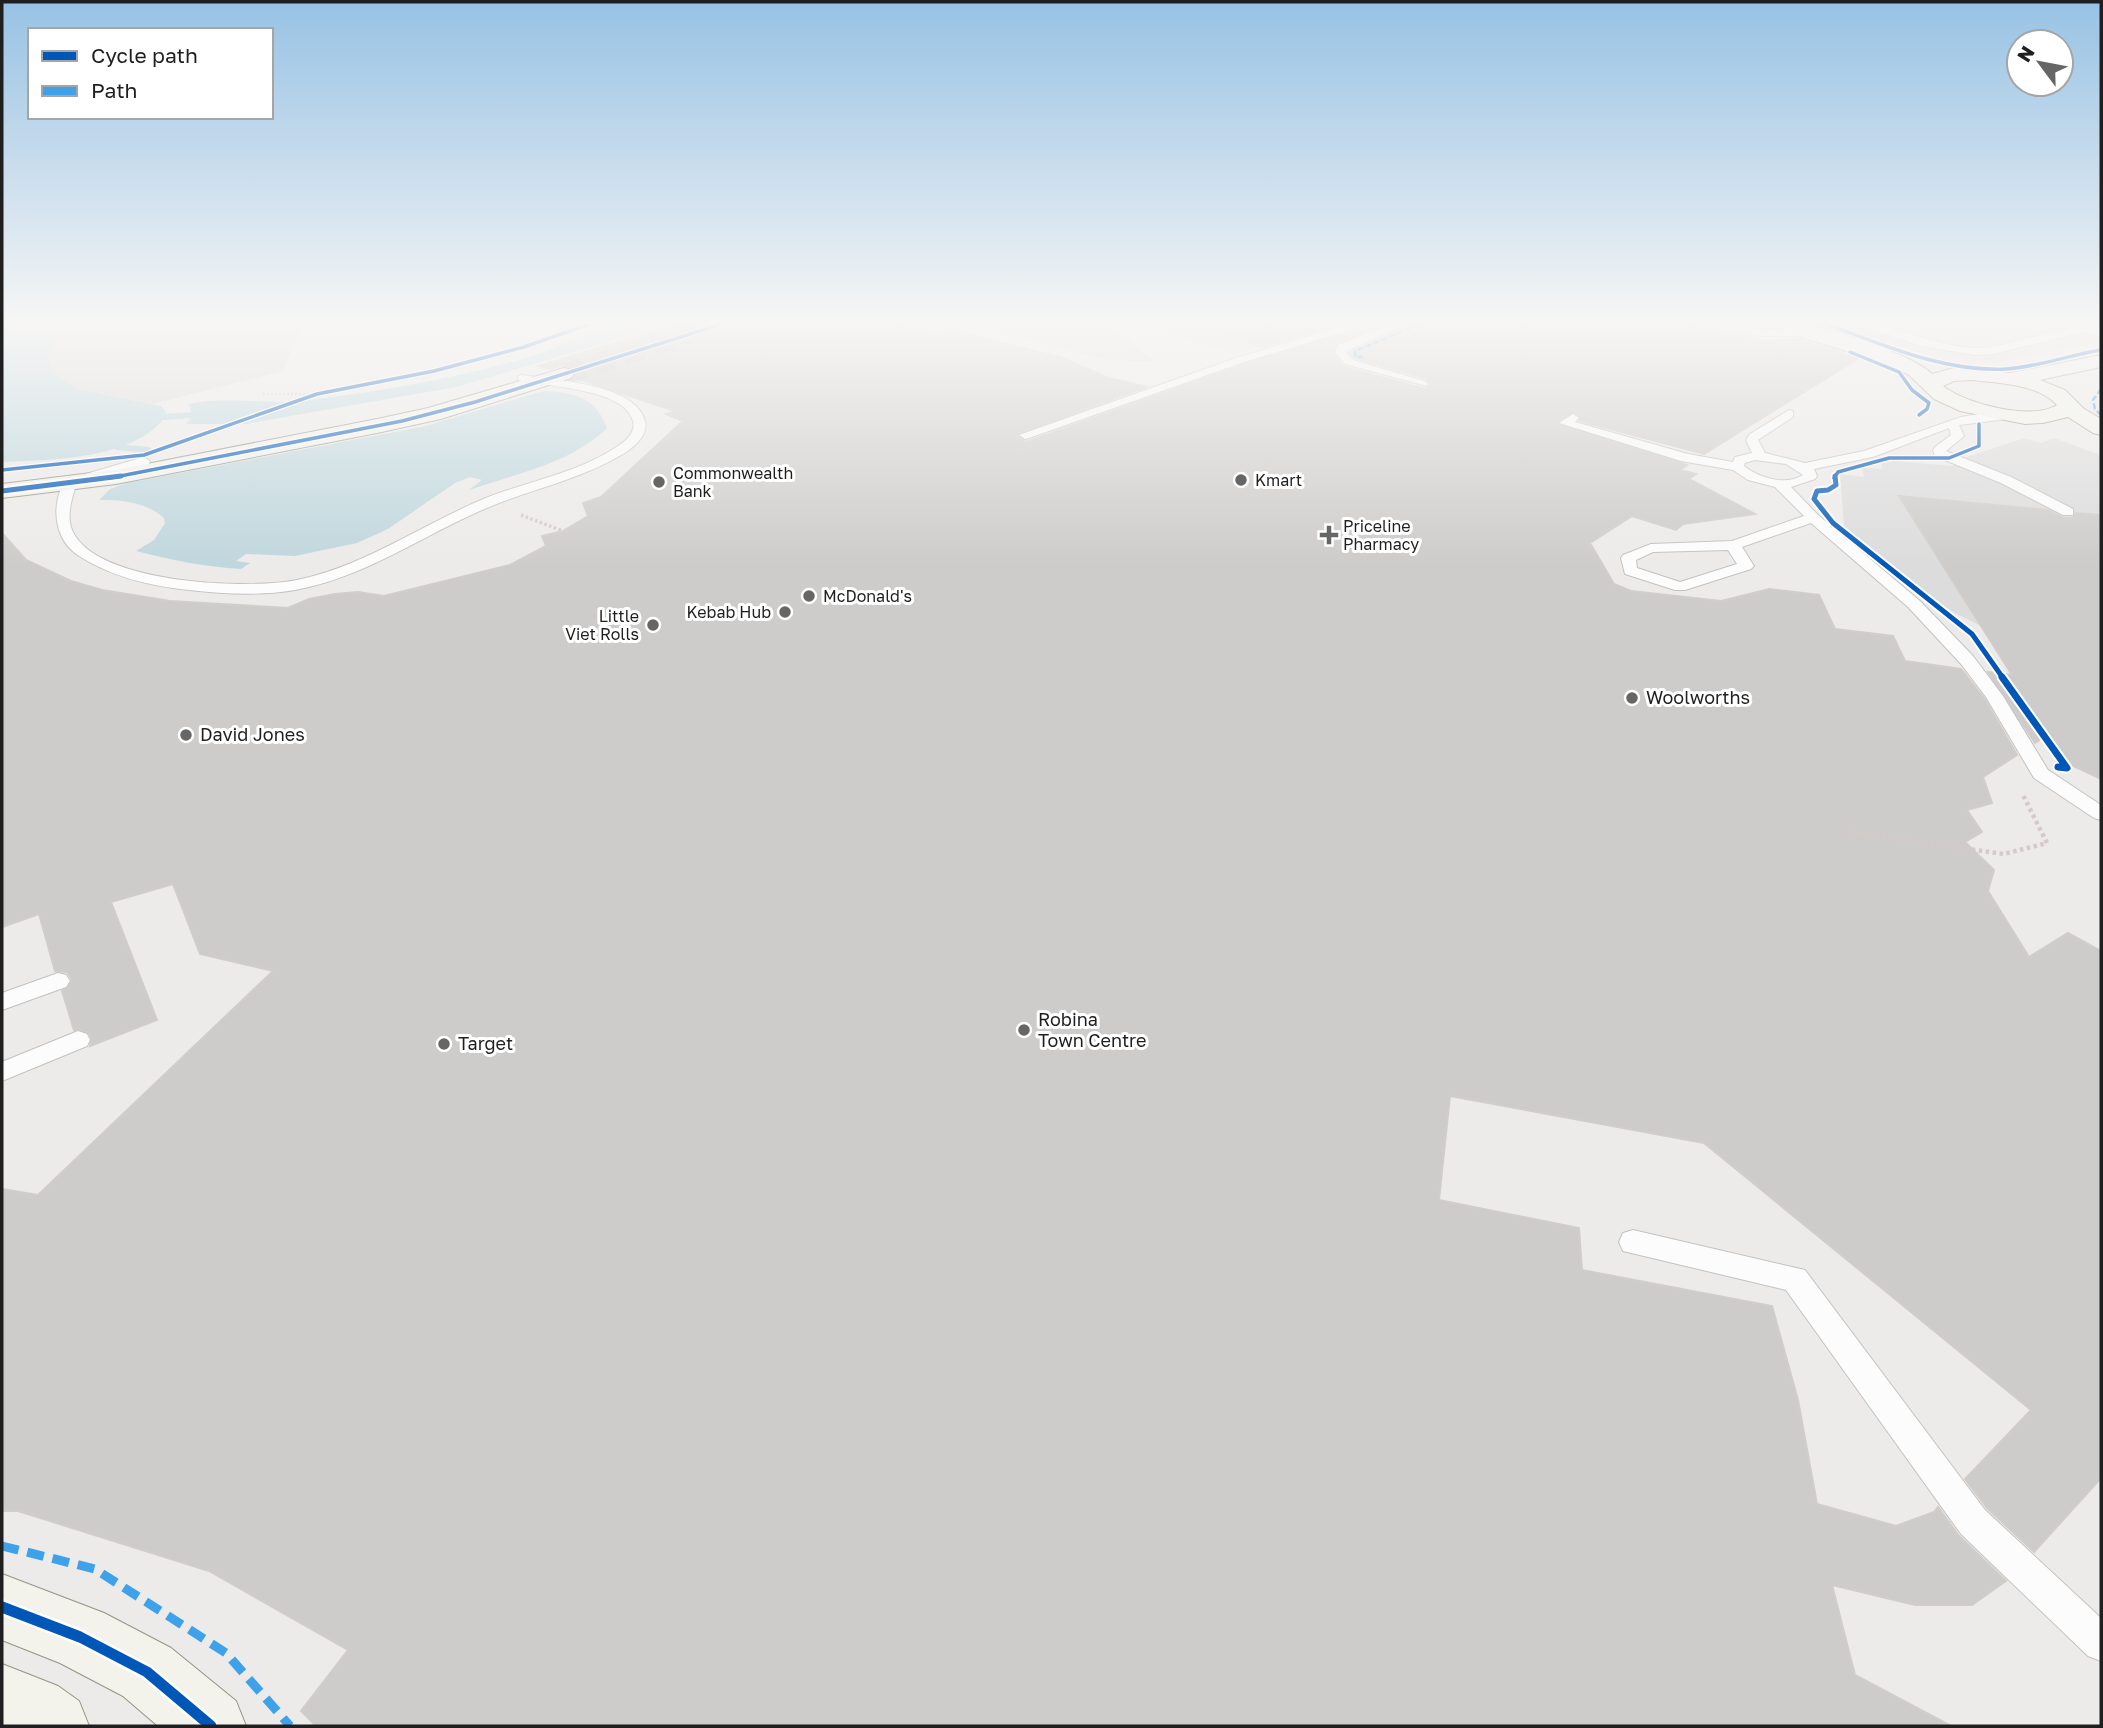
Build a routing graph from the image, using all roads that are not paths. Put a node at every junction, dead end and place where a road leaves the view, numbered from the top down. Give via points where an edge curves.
1 (437, 404) edge
2 (457, 404) edge
3 (625, 404) edge
4 (1115, 404) edge
5 (1946, 404) edge
6 (1963, 404) edge
7 (2062, 404) edge
8 (2068, 404) edge
9 (1789, 414) dead end
10 (2015, 415) junction
11 (1573, 418) dead end
12 (1953, 424) junction
13 (2101, 428) edge
14 (1929, 429) junction
15 (1025, 435) dead end
16 (2101, 442) edge
17 (1760, 456) junction
18 (144, 461) junction
19 (1737, 467) junction
20 (1805, 467) junction
21 (2, 479) edge
22 (1779, 482) junction
23 (71, 483) junction
24 (2, 491) edge
25 (2068, 512) dead end
26 (1814, 519) junction
27 (1732, 545) junction
28 (2077, 797) junction
29 (2101, 803) edge
30 (2101, 814) edge
31 (58, 981) dead end
32 (2, 1002) edge
33 (78, 1040) dead end
34 (2, 1072) edge
35 (1633, 1242) dead end
36 (2, 1607) edge
37 (2101, 1643) edge
38 (2, 1699) edge
39 (54, 1726) edge
40 (211, 1726) edge

1 - 18 street
2 - 23 street via 402,421
3 - 23 lane via 640,419 639,433 598,462 488,503 344,569 297,585 240,589 181,584 102,565 83,553 65,528
4 - 15 lane
5 - 14 lane
6 - 10 street
7 - 10 street via 2055,415
8 - 13 street
9 - 17 lane via 1754,437
10 - 12 lane via 1983,414
10 - 16 street
11 - 19 lane via 1565,424 1686,458
12 - 14 lane
12 - 25 lane via 1958,436 1940,453
14 - 20 lane via 1890,447
17 - 19 lane via 1740,460
17 - 20 lane
18 - 21 street
18 - 23 lane
19 - 22 lane via 1757,478
20 - 22 lane via 1810,476 1807,480
22 - 26 lane
23 - 24 street
26 - 27 lane
26 - 28 lane via 1914,604 1967,660 2041,774
27 - 27 lane via 1745,566 1679,587 1630,571 1628,558 1651,548
28 - 29 lane
28 - 30 lane
31 - 32 lane
33 - 34 lane
35 - 37 lane via 1795,1279 1972,1522
36 - 40 street via 80,1637 147,1672
38 - 39 street via 33,1711

